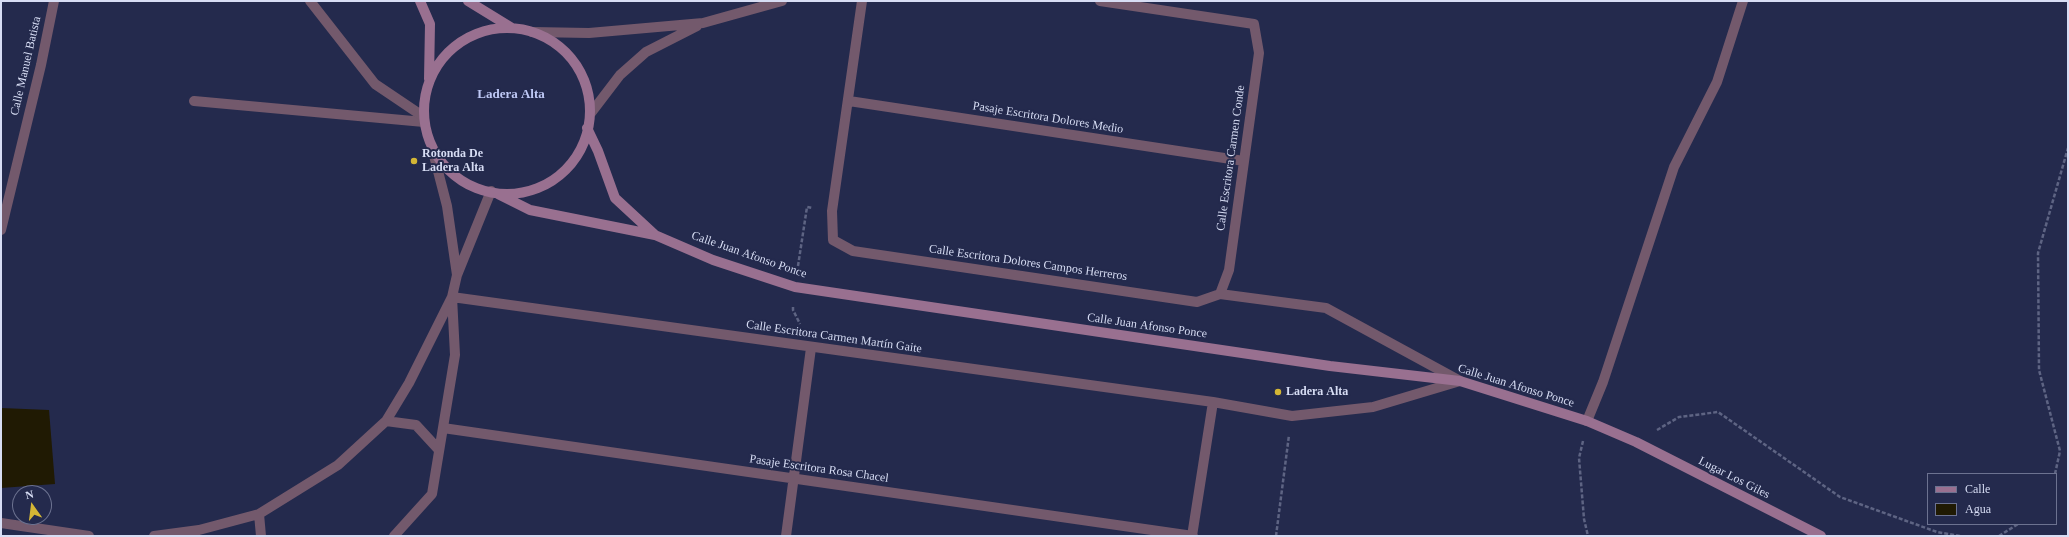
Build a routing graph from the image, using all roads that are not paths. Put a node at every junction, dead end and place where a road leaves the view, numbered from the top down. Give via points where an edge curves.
1 (54, 1) edge
2 (310, 1) edge
3 (420, 1) edge
4 (468, 1) edge
5 (782, 1) edge
6 (862, 1) edge
7 (1100, 1) edge
8 (1742, 1) edge
9 (702, 23) junction
10 (512, 28) junction
11 (532, 32) junction
12 (429, 80) junction
13 (194, 101) dead end
14 (849, 101) junction
15 (591, 113) junction
16 (424, 119) junction
17 (588, 128) junction
18 (432, 148) junction
19 (1244, 160) junction
20 (494, 192) junction
21 (1, 230) edge
22 (655, 235) junction
23 (456, 275) junction
24 (1220, 294) junction
25 (452, 297) junction
26 (811, 348) junction
27 (1460, 381) junction
28 (1213, 402) junction
29 (386, 421) junction
30 (1587, 421) junction
31 (443, 428) junction
32 (1636, 442) joint
33 (439, 450) junction
34 (794, 479) junction
35 (259, 514) junction
36 (1, 522) edge
37 (89, 536) edge
38 (154, 536) edge
39 (261, 536) edge
40 (394, 536) edge
41 (786, 536) edge
42 (1193, 536) edge
43 (1821, 536) edge

1 - 21 street, Calle Manuel Batista
2 - 16 street via 375,84
3 - 12 street via 430,24
4 - 10 street
5 - 9 street
6 - 14 street
7 - 19 street, Calle Escritora Carmen Conde via 1254,24 1259,53
8 - 30 street via 1717,82 1674,167 1603,382
9 - 11 street via 588,34
9 - 15 street via 646,52 620,75
10 - 11 street
10 - 12 street via 486,30 462,41 443,57
11 - 15 street via 557,43 576,63 587,87
12 - 16 street via 424,100
13 - 16 street
14 - 19 street, Pasaje Escritora Dolores Medio
14 - 24 street, Calle Escritora Dolores Campos Herreros via 832,211 833,240 853,250 1197,302
15 - 17 street
16 - 18 street
17 - 20 street via 586,140 571,163 551,181 526,192
17 - 22 street, Calle Juan Afonso Ponce via 615,198
18 - 20 street via 449,171 472,186
18 - 23 street via 447,206
19 - 24 street, Calle Escritora Carmen Conde via 1229,270
20 - 22 street, Calle Juan Afonso Ponce via 530,210
20 - 23 street
22 - 27 street, Calle Juan Afonso Ponce via 712,260 795,287 1330,366
23 - 25 street
24 - 27 street via 1326,308
25 - 26 street, Calle Escritora Carmen Martín Gaite
25 - 29 street via 409,383
25 - 31 street via 455,355
26 - 28 street, Calle Escritora Carmen Martín Gaite
26 - 34 street
27 - 28 street, Calle Escritora Carmen Martín Gaite via 1374,407 1292,416
27 - 30 street, Calle Juan Afonso Ponce
28 - 42 street
29 - 33 street via 416,425
29 - 35 street via 338,465
30 - 32 street, Calle Juan Afonso Ponce
31 - 33 street
31 - 34 street, Pasaje Escritora Rosa Chacel
32 - 43 street, Lugar Los Giles
33 - 40 street via 432,494
34 - 41 street
34 - 42 street, Pasaje Escritora Rosa Chacel
35 - 38 street via 199,530
35 - 39 street
36 - 37 street

